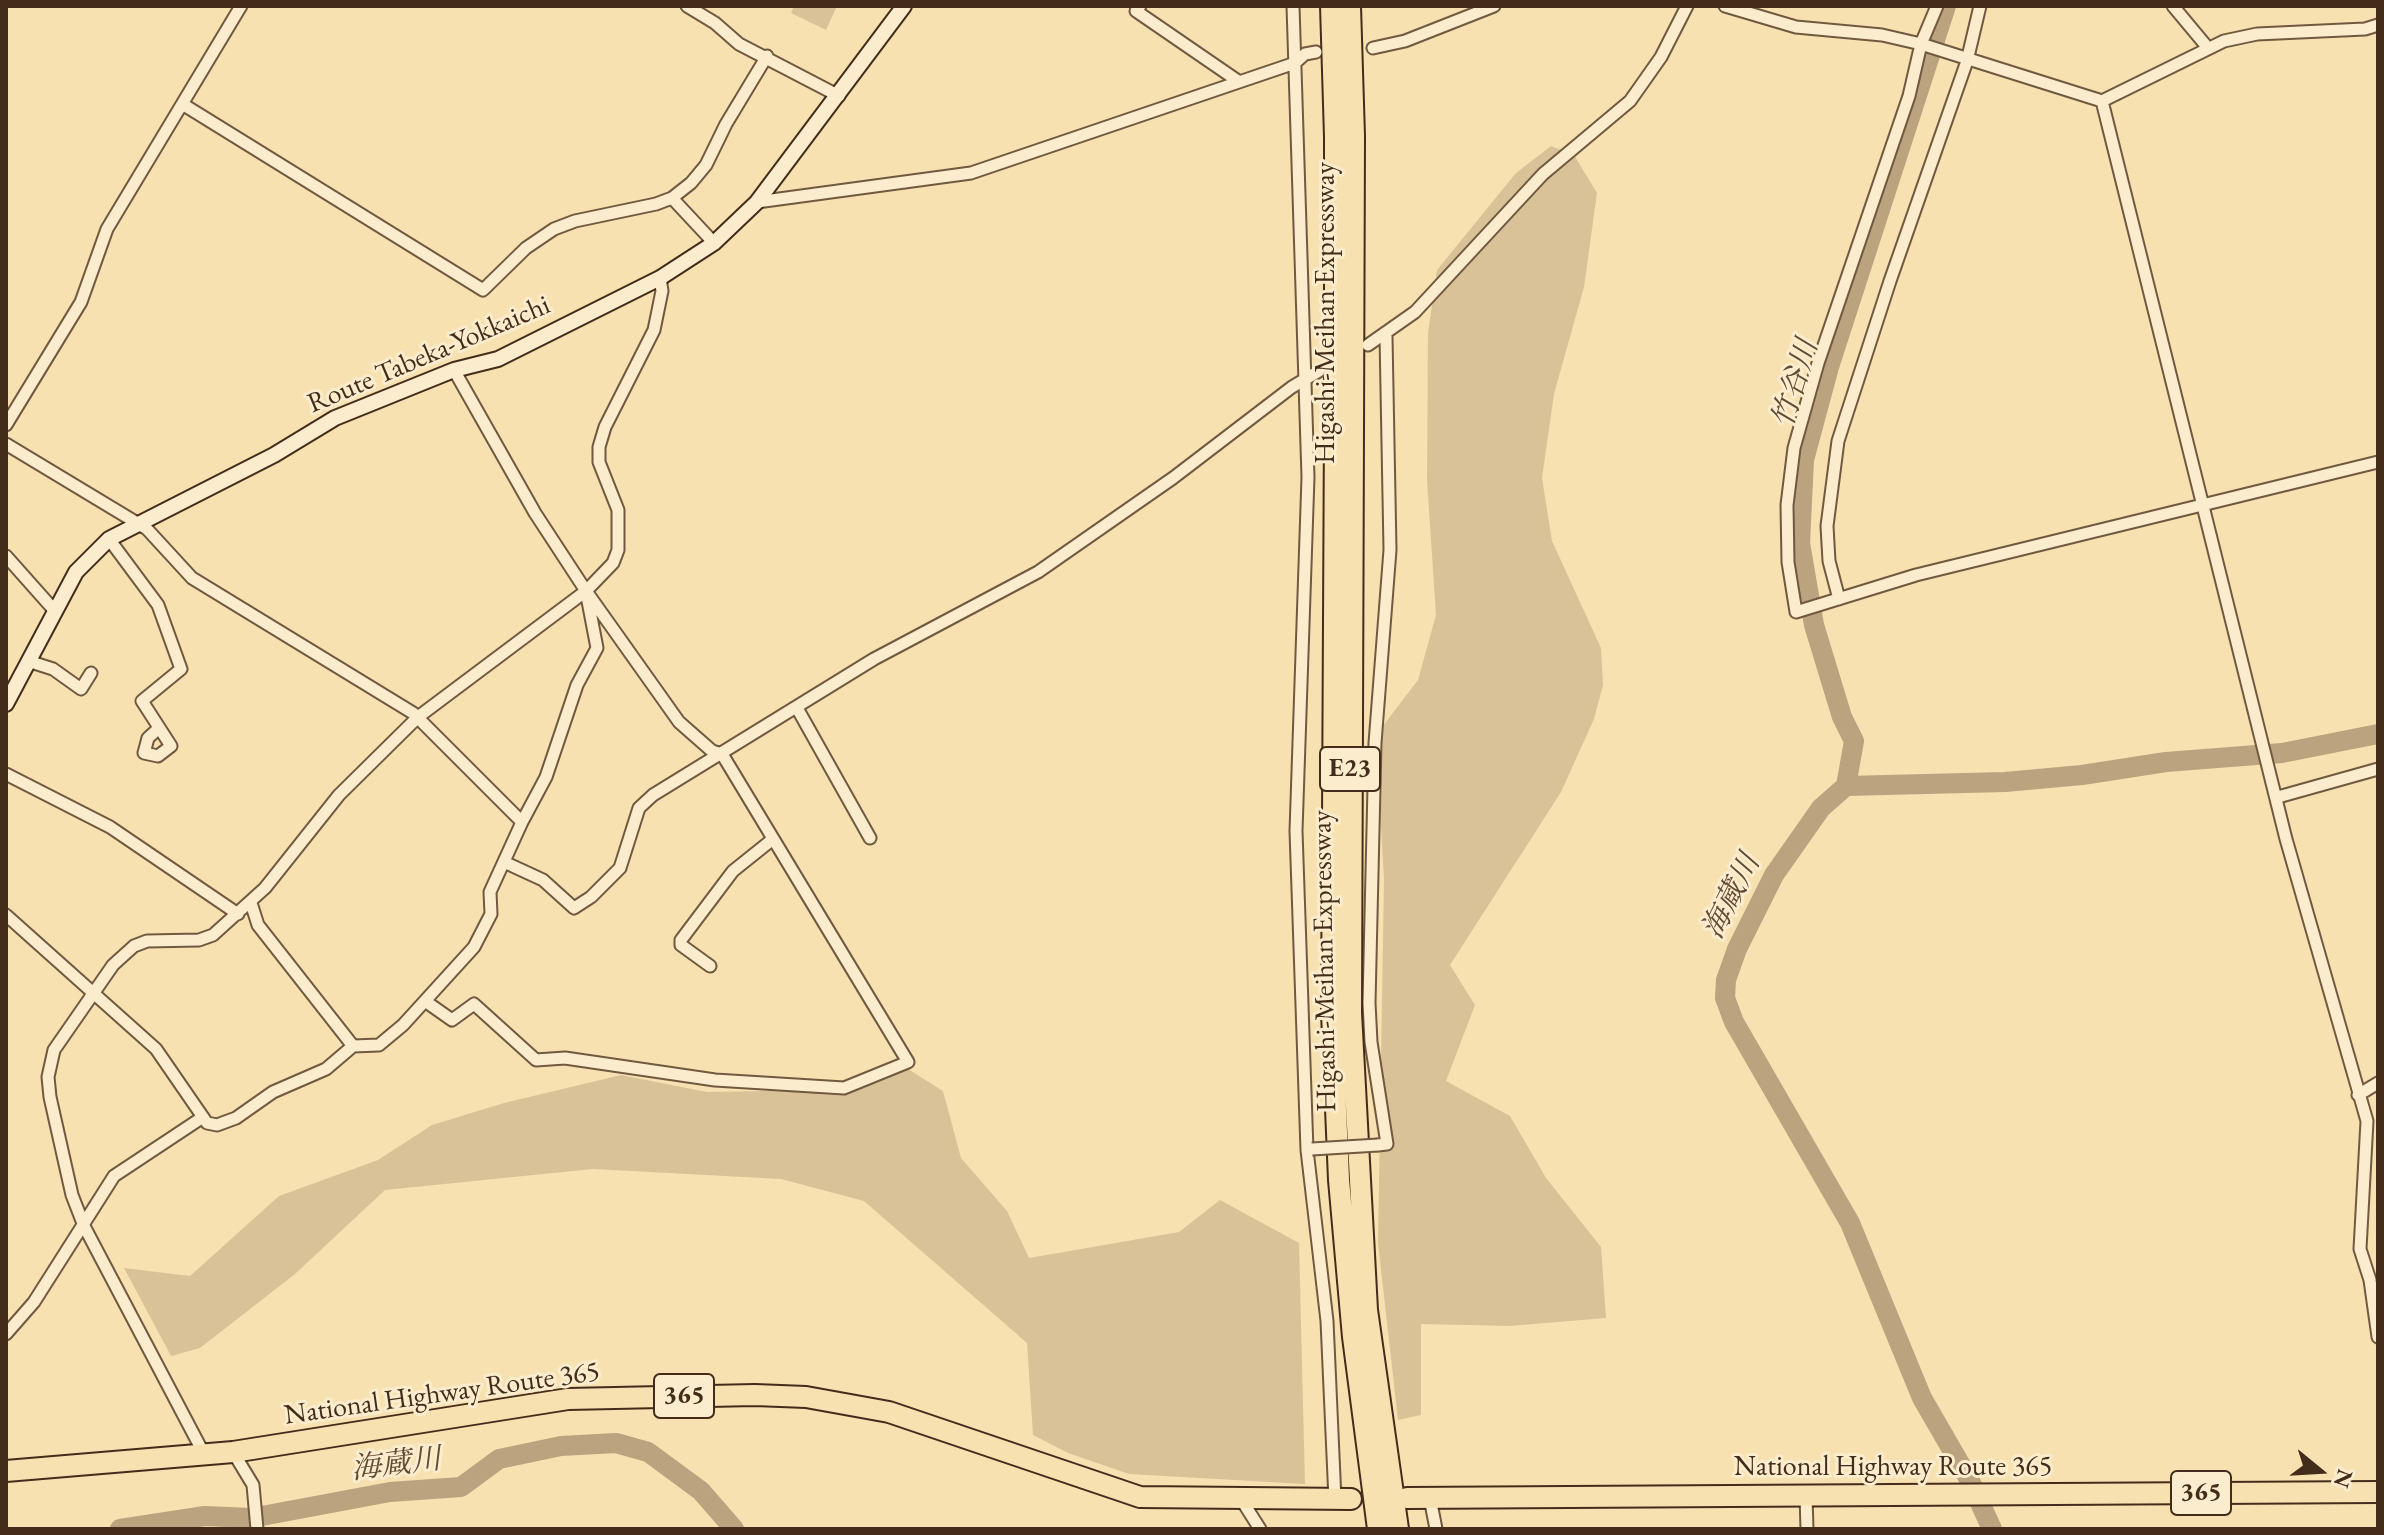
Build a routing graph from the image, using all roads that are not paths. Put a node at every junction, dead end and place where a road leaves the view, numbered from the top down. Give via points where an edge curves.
1 (241, 6) edge
2 (687, 6) edge
3 (904, 6) edge
4 (1140, 6) edge
5 (1293, 6) edge
6 (1331, 6) edge
7 (1350, 6) edge
8 (1494, 6) edge
9 (1687, 6) edge
10 (1725, 6) edge
11 (1937, 6) edge
12 (1980, 6) edge
13 (2173, 6) edge
14 (1753, 11) edge
15 (2378, 25) edge
16 (1923, 46) junction
17 (1373, 48) dead end
18 (2208, 48) junction
19 (1316, 52) dead end
20 (767, 56) junction
21 (1964, 61) junction
22 (1295, 63) junction
23 (1238, 81) junction
24 (839, 96) junction
25 (2102, 101) junction
26 (184, 105) junction
27 (672, 198) junction
28 (757, 202) junction
29 (714, 243) junction
30 (660, 278) junction
31 (1386, 336) junction
32 (1368, 345) dead end
33 (454, 370) junction
34 (1319, 371) dead end
35 (1305, 379) junction
36 (6, 425) edge
37 (6, 444) edge
38 (2378, 462) edge
39 (2201, 506) junction
40 (137, 524) junction
41 (109, 539) junction
42 (6, 556) edge
43 (586, 591) junction
44 (1836, 600) junction
45 (54, 610) junction
46 (28, 661) junction
47 (91, 673) dead end
48 (6, 704) edge
49 (797, 708) junction
50 (418, 717) junction
51 (159, 728) dead end
52 (722, 754) junction
53 (2378, 769) edge
54 (6, 774) edge
55 (2278, 797) junction
56 (522, 822) junction
57 (870, 838) dead end
58 (773, 839) junction
59 (504, 862) junction
60 (251, 903) junction
61 (238, 914) junction
62 (6, 915) edge
63 (710, 966) dead end
64 (92, 992) junction
65 (425, 1001) junction
66 (353, 1046) junction
67 (2378, 1083) edge
68 (2358, 1095) junction
69 (203, 1117) junction
70 (1309, 1149) junction
71 (84, 1226) junction
72 (6, 1334) edge
73 (2378, 1337) edge
74 (204, 1454) junction
75 (235, 1455) junction
76 (6, 1471) edge
77 (2378, 1492) edge
78 (1806, 1496) junction
79 (1407, 1498) dead end
80 (1430, 1498) junction
81 (1241, 1499) junction
82 (1343, 1500) joint
83 (257, 1529) edge
84 (1260, 1529) edge
85 (1378, 1529) edge
86 (1398, 1529) edge
87 (1436, 1529) edge
88 (1807, 1529) edge

1 - 26 street
2 - 20 street via 739,44
3 - 24 main road, Route Tabeka-Yokkaichi
4 - 23 street via 1136,11
5 - 22 street
6 - 85 highway, Higashi-Meihan Expressway / E23 via 1332,1013 1339,1180
7 - 86 highway, Higashi-Meihan Expressway / E23 via 1351,1013 1367,1310
8 - 17 street
9 - 31 street via 1630,101 1543,174 1432,296
10 - 14 street
11 - 16 street
12 - 21 street
13 - 18 street
14 - 16 street via 1796,27 1882,35
15 - 18 street via 2257,34
16 - 21 street
16 - 44 street via 1794,448 1787,505 1796,612
18 - 25 street
19 - 22 street
20 - 24 street
20 - 27 street via 706,165
21 - 25 street
21 - 44 street via 1838,441 1827,526
22 - 23 street
22 - 35 street
23 - 28 street via 971,173
24 - 28 main road, Route Tabeka-Yokkaichi
25 - 39 street
26 - 27 street via 483,290 554,229
26 - 36 street via 107,229 81,302
27 - 29 street
28 - 29 main road, Route Tabeka-Yokkaichi
29 - 30 main road, Route Tabeka-Yokkaichi
30 - 33 main road, Route Tabeka-Yokkaichi via 498,359
30 - 43 street via 654,330 599,447 599,462 618,510 618,550 613,563
31 - 32 street
31 - 70 street, bridge via 1390,550 1375,743 1369,1003 1387,1144
33 - 40 main road, Route Tabeka-Yokkaichi via 335,418
33 - 43 street
34 - 35 street
35 - 49 street via 1038,572 874,659
35 - 70 street via 1308,477 1296,831
37 - 40 street
38 - 39 street
39 - 44 street via 1916,575
39 - 55 street
40 - 41 main road, Route Tabeka-Yokkaichi
40 - 50 street via 192,578
41 - 45 main road, Route Tabeka-Yokkaichi via 76,572
41 - 51 street via 158,605 181,669 142,701
42 - 45 street
43 - 50 street
43 - 52 street via 679,722
43 - 56 street via 597,648 577,685 546,777
45 - 46 main road, Route Tabeka-Yokkaichi
46 - 47 street via 53,669 81,689
46 - 48 main road, Route Tabeka-Yokkaichi
49 - 52 street
49 - 57 street
50 - 56 street
50 - 60 street via 339,795
52 - 58 street
52 - 59 street via 639,808 620,868 574,908 543,880
53 - 55 street
54 - 61 street via 110,827
55 - 68 street
56 - 59 street
58 - 63 street via 733,871 681,940
58 - 65 street via 908,1062 844,1088 715,1080 565,1058 536,1060 474,1004 452,1020
59 - 65 street via 490,892 491,914 481,935
60 - 61 street
60 - 66 street via 258,925
61 - 64 street via 206,938 134,946
62 - 64 street
64 - 69 street via 156,1049
64 - 71 street via 54,1050 48,1077 72,1195
65 - 66 street via 379,1045
66 - 69 street via 326,1069 267,1095 236,1118 217,1125
67 - 68 street
68 - 73 street via 2367,1121 2360,1249
69 - 71 street via 120,1171
70 - 82 street
71 - 72 street
71 - 74 street
74 - 75 highway, National Highway Route 365 / 365
74 - 76 highway, National Highway Route 365 / 365
75 - 81 highway, National Highway Route 365 / 365 via 568,1399 806,1397 889,1412 1114,1491 1169,1500
75 - 83 street via 253,1485
77 - 78 highway, National Highway Route 365 / 365
78 - 80 highway, National Highway Route 365 / 365
78 - 88 street
79 - 80 highway, National Highway Route 365 / 365
80 - 87 street
81 - 82 highway, National Highway Route 365 / 365
81 - 84 street

